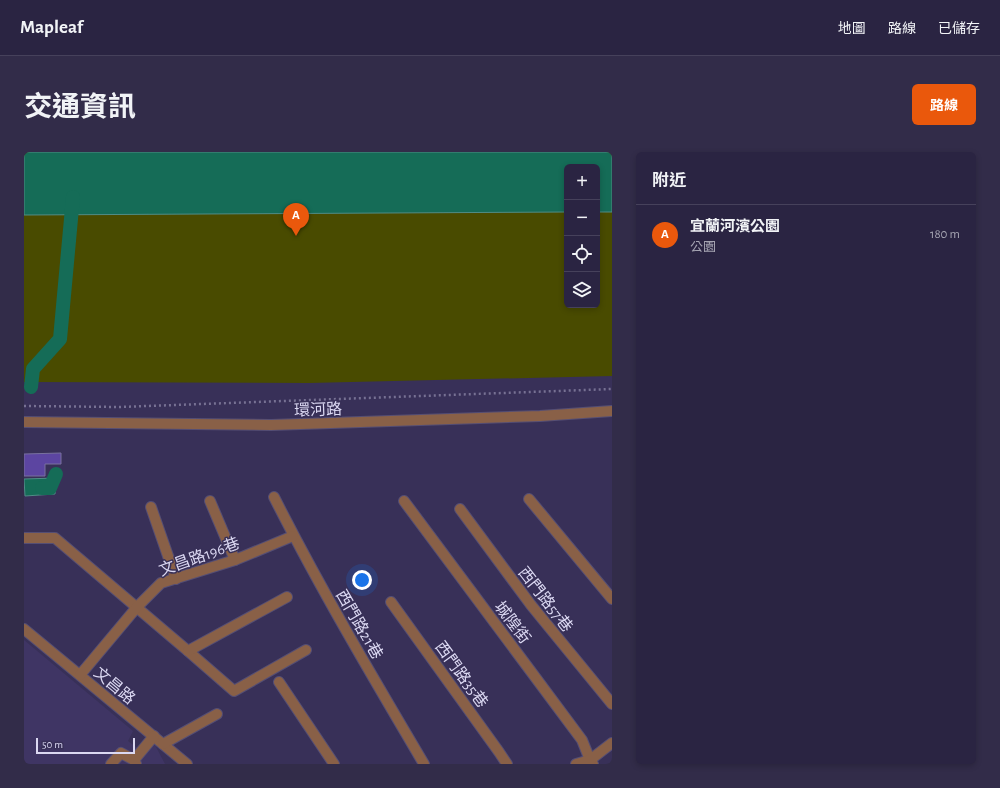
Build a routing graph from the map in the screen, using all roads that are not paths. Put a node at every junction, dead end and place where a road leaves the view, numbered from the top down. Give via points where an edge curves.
1 (612, 411) edge
2 (24, 422) edge
3 (274, 497) dead end
4 (529, 498) dead end
5 (404, 501) dead end
6 (210, 502) dead end
7 (152, 507) dead end
8 (460, 509) dead end
9 (293, 536) junction
10 (24, 538) edge
11 (235, 560) junction
12 (176, 579) junction
13 (287, 597) dead end
14 (612, 599) edge
15 (391, 602) dead end
16 (137, 608) junction
17 (24, 629) edge
18 (306, 650) dead end
19 (188, 651) junction
20 (80, 675) junction
21 (279, 682) dead end
22 (612, 704) edge
23 (218, 714) dead end
24 (154, 736) junction
25 (612, 743) edge
26 (163, 744) junction
27 (135, 762) edge
28 (592, 762) edge
29 (111, 764) edge
30 (187, 764) edge
31 (334, 764) edge
32 (424, 764) edge
33 (507, 764) edge
34 (576, 764) edge

1 - 2 street, 環河路 via 540,416 271,425
3 - 9 street, 西門路21巷
4 - 14 street
5 - 28 street, 城隍街 via 582,740
6 - 11 street
7 - 12 street
8 - 22 street, 西門路57巷 via 531,605
9 - 11 street, 文昌路196巷
9 - 32 street, 西門路21巷
10 - 16 street via 55,538
11 - 12 street, 文昌路196巷
12 - 16 street, 文昌路196巷 via 161,583
13 - 19 street
15 - 33 street, 西門路35巷
16 - 19 street
16 - 20 street, 文昌路196巷
17 - 20 street, 文昌路
18 - 19 street via 234,691
20 - 24 street, 文昌路
21 - 31 street
23 - 26 street
24 - 26 street, 文昌路
24 - 27 street
25 - 28 street
26 - 30 street, 文昌路
27 - 29 street via 121,753
28 - 34 street

